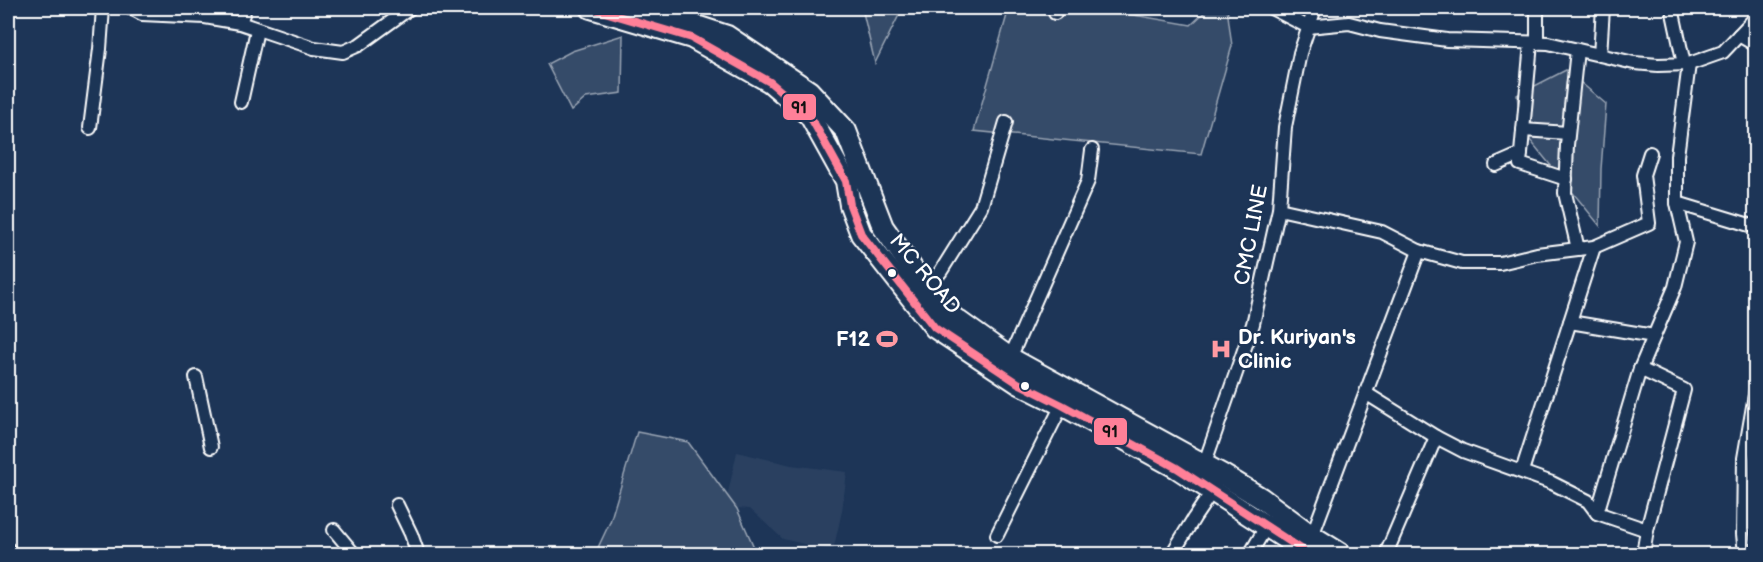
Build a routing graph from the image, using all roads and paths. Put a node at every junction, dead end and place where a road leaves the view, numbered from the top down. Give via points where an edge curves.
1 (103, 8) edge
2 (131, 8) edge
3 (244, 8) edge
4 (410, 8) edge
5 (591, 8) edge
6 (641, 8) edge
7 (1270, 8) edge
8 (1315, 8) edge
9 (1537, 8) edge
10 (1603, 8) edge
11 (1672, 8) edge
12 (143, 11) edge
13 (1755, 17) edge
14 (240, 23) junction
15 (1308, 27) junction
16 (257, 30) junction
17 (1739, 35) junction
18 (1534, 43) junction
19 (1755, 45) edge
20 (1577, 50) junction
21 (1600, 55) junction
22 (1687, 64) junction
23 (241, 102) dead end
24 (1006, 122) dead end
25 (90, 128) dead end
26 (1523, 130) junction
27 (1568, 133) junction
28 (1092, 150) dead end
29 (1650, 153) dead end
30 (1521, 154) junction
31 (1496, 165) dead end
32 (1566, 179) junction
33 (1677, 203) junction
34 (1279, 209) junction
35 (1755, 227) edge
36 (1593, 247) junction
37 (1578, 249) junction
38 (1419, 251) junction
39 (927, 289) junction
40 (1570, 322) junction
41 (1654, 336) junction
42 (1010, 358) junction
43 (1640, 369) junction
44 (196, 377) dead end
45 (1755, 389) edge
46 (1367, 394) junction
47 (1062, 405) junction
48 (1436, 437) junction
49 (211, 447) dead end
50 (1522, 471) junction
51 (1204, 480) junction
52 (397, 505) dead end
53 (1597, 513) junction
54 (1266, 526) junction
55 (334, 530) dead end
56 (1647, 530) junction
57 (997, 535) dead end
58 (1311, 545) edge
59 (8, 549) edge
60 (8, 555) edge
61 (354, 555) edge
62 (418, 555) edge
63 (1172, 555) edge
64 (1250, 555) edge
65 (1341, 555) edge
66 (1386, 555) edge
67 (1643, 555) edge
68 (1745, 555) edge

1 - 25 street
2 - 12 street
3 - 14 street
4 - 16 street via 343,52 314,48
5 - 47 main road, MC ROAD via 692,38 770,82 810,116 846,181 861,234 935,328 1018,383
6 - 39 main road, MC ROAD via 727,36 809,91 846,131 883,227
7 - 15 street
8 - 15 street, CMC LINE
9 - 18 street
10 - 21 street
11 - 22 street
12 - 14 street
13 - 17 street
14 - 16 street
15 - 18 street via 1349,23 1447,40
15 - 34 street, CMC LINE via 1285,127
16 - 23 street
17 - 19 street
17 - 22 street via 1723,52
18 - 20 street
18 - 26 street
20 - 21 street
20 - 27 street
21 - 22 street via 1634,63
22 - 33 street via 1677,156
24 - 39 street via 981,207
26 - 27 street
26 - 30 street
27 - 32 street
28 - 42 street via 1088,181
29 - 36 street via 1643,175 1649,223
30 - 31 street
30 - 32 street via 1520,164
32 - 37 street via 1565,193
33 - 35 street
33 - 41 street via 1686,242 1675,287
34 - 38 street via 1382,232
34 - 51 street, CMC LINE via 1253,324
36 - 37 street
36 - 40 street
37 - 38 street via 1491,263 1462,263
38 - 46 street
39 - 42 main road, MC ROAD via 940,308
40 - 41 street
40 - 50 street
41 - 43 street
42 - 51 main road, MC ROAD
43 - 53 street
43 - 56 street via 1684,390
44 - 49 street
45 - 68 street via 1744,459
46 - 48 street
46 - 58 street
47 - 51 main road, MC ROAD
47 - 57 street
48 - 50 street via 1463,451
48 - 66 street
50 - 53 street via 1588,501
51 - 54 main road, MC ROAD
51 - 58 main road, MC ROAD via 1223,475 1261,498
51 - 63 street, CMC LINE via 1194,518
52 - 62 street
53 - 56 street
54 - 58 main road, MC ROAD
54 - 64 street
55 - 61 street
56 - 67 street
58 - 65 main road, MC ROAD
59 - 60 street

